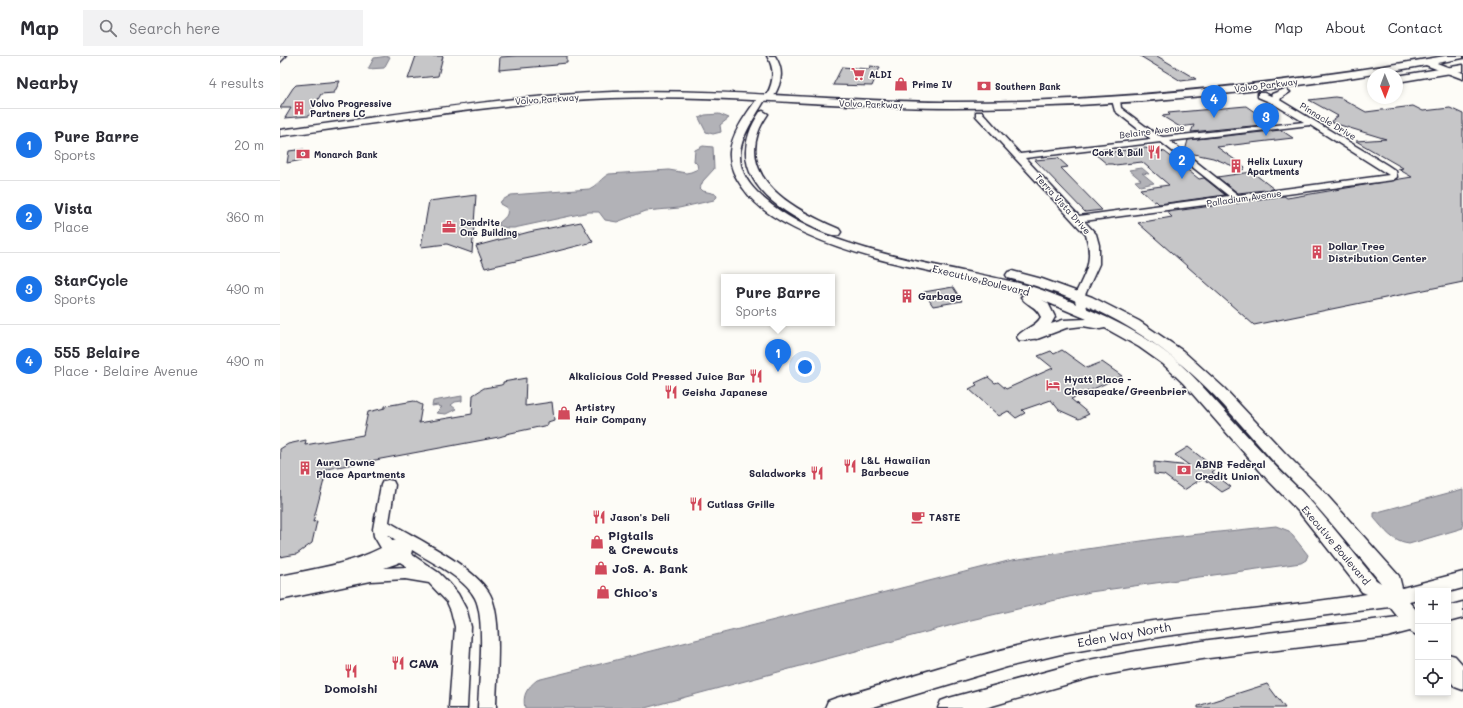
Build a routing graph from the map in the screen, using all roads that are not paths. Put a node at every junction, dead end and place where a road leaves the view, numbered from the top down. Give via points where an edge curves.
1 (282, 56) edge
2 (771, 56) edge
3 (1462, 56) edge
4 (280, 60) edge
5 (1426, 62) junction
6 (1463, 68) edge
7 (1448, 71) junction
8 (1333, 76) junction
9 (1463, 76) edge
10 (1403, 78) edge
11 (1463, 80) edge
12 (1345, 85) dead end
13 (1285, 92) junction
14 (1261, 95) junction
15 (766, 101) junction
16 (1275, 101) junction
17 (1117, 104) junction
18 (1130, 108) junction
19 (979, 114) junction
20 (1311, 123) junction
21 (280, 133) edge
22 (1163, 140) junction
23 (280, 142) edge
24 (1020, 156) junction
25 (1384, 167) joint
26 (1238, 199) junction
27 (1079, 219) junction
28 (982, 279) junction
29 (1081, 304) junction
30 (1117, 328) junction
31 (388, 485) dead end
32 (403, 547) junction
33 (434, 577) junction
34 (1463, 580) edge
35 (280, 582) edge
36 (1434, 588) edge
37 (280, 593) edge
38 (1415, 593) edge
39 (1394, 598) junction
40 (1463, 610) edge
41 (1451, 613) edge
42 (1415, 621) edge
43 (1415, 623) edge
44 (1451, 666) edge
45 (1463, 680) edge
46 (458, 708) edge
47 (487, 708) edge
48 (836, 708) edge
49 (949, 708) edge

1 - 4 street
2 - 15 street, Executive Boulevard via 778,72 776,84
3 - 5 main road, Volvo Parkway
5 - 7 street
5 - 8 main road, Volvo Parkway
6 - 7 main road
7 - 9 street
7 - 10 main road
7 - 11 street
8 - 14 main road via 1324,80 1261,88 1257,90
8 - 17 main road, Volvo Parkway
12 - 13 main road, Volvo Parkway
13 - 14 main road, Volvo Parkway
13 - 16 main road via 1276,96
14 - 16 street, Pinnacle Drive
14 - 18 main road, Volvo Parkway
15 - 17 main road, Volvo Parkway via 951,106
15 - 19 main road, Volvo Parkway via 880,113
15 - 21 main road, Volvo Parkway via 667,95 559,98 475,106
15 - 23 main road, Volvo Parkway via 547,107 468,115
15 - 28 street, Executive Boulevard via 740,134 735,159 746,186 766,206 806,231 848,247
15 - 29 street, Executive Boulevard via 752,135 750,157 754,170 774,197 809,220 863,242 1016,276
16 - 20 street, Pinnacle Drive
17 - 18 main road, Volvo Parkway
17 - 19 main road, Volvo Parkway
17 - 22 street via 1154,138
18 - 22 street via 1165,136
19 - 24 street, Terra Vista Drive
20 - 22 street, Belaire Avenue
20 - 25 street, Pinnacle Drive
22 - 24 street, Belaire Avenue
22 - 26 street
24 - 27 street, Terra Vista Drive
25 - 26 street, Palladium Avenue via 1393,173 1393,177
26 - 27 street, Palladium Avenue
27 - 29 street, Terra Vista Drive via 1093,237 1094,257
28 - 29 street, Executive Boulevard
28 - 30 street via 1032,299 1046,310 1046,322 1024,337 1076,322
29 - 30 street, Executive Boulevard
29 - 39 street, Executive Boulevard via 1120,316 1174,351 1198,371 1316,494 1392,582
30 - 39 street, Executive Boulevard via 1157,353 1188,380 1305,507 1369,586
31 - 32 street via 381,536 385,543
32 - 33 street
32 - 35 street via 360,564
32 - 37 street via 377,566 303,583
32 - 47 street via 463,574 482,595 489,630
33 - 37 street via 405,573 371,575
33 - 46 street via 454,600 462,616
34 - 36 street
38 - 39 street, Eden Way North
39 - 42 street
39 - 48 street, Eden Way North via 1165,627 1083,641 1007,658
40 - 41 street
43 - 49 street via 1137,660 1089,670
44 - 45 street

